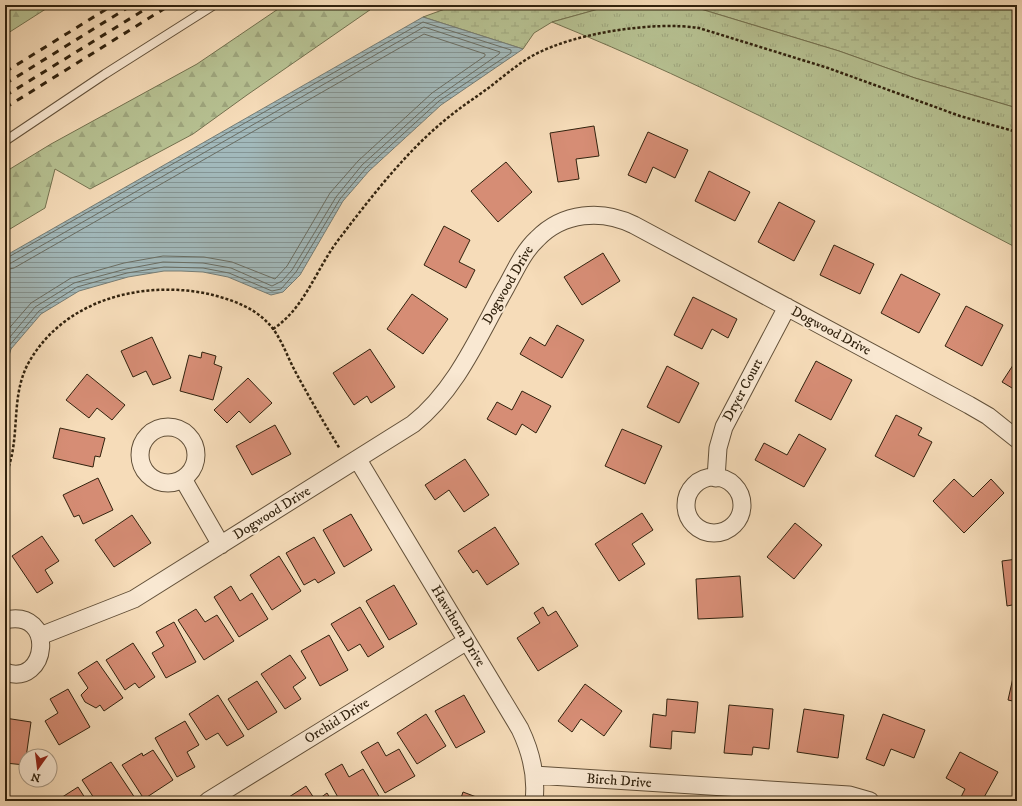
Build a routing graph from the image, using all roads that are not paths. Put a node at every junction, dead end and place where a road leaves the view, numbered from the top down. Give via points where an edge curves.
1 (214, 5) edge
2 (5, 141) edge
3 (787, 307) junction
4 (1017, 439) edge
5 (354, 462) junction
6 (716, 478) dead end
7 (183, 479) dead end
8 (221, 545) junction
9 (5, 620) edge
10 (40, 636) junction
11 (467, 641) junction
12 (5, 672) edge
13 (534, 775) junction
14 (744, 795) edge
15 (208, 801) edge
16 (534, 801) edge
17 (870, 801) edge

1 - 2 lane via 104,74
3 - 4 street, Dogwood Drive via 969,405 988,416
3 - 5 street, Dogwood Drive via 621,219 593,214 565,220 541,234 527,250 443,396 413,424
3 - 6 street, Dryer Court via 724,427 718,448
5 - 8 street, Dogwood Drive
5 - 11 street, Hawthorn Drive
7 - 8 street
8 - 10 street, Dogwood Drive via 127,602
9 - 10 street via 15,618 25,621 34,627
10 - 12 street via 41,652 33,666 19,673
11 - 13 street, Hawthorn Drive via 520,729 529,751
11 - 15 street, Orchid Drive
13 - 14 street, Birch Drive
13 - 16 street, Hawthorn Drive
14 - 17 street, Birch Drive via 849,795

